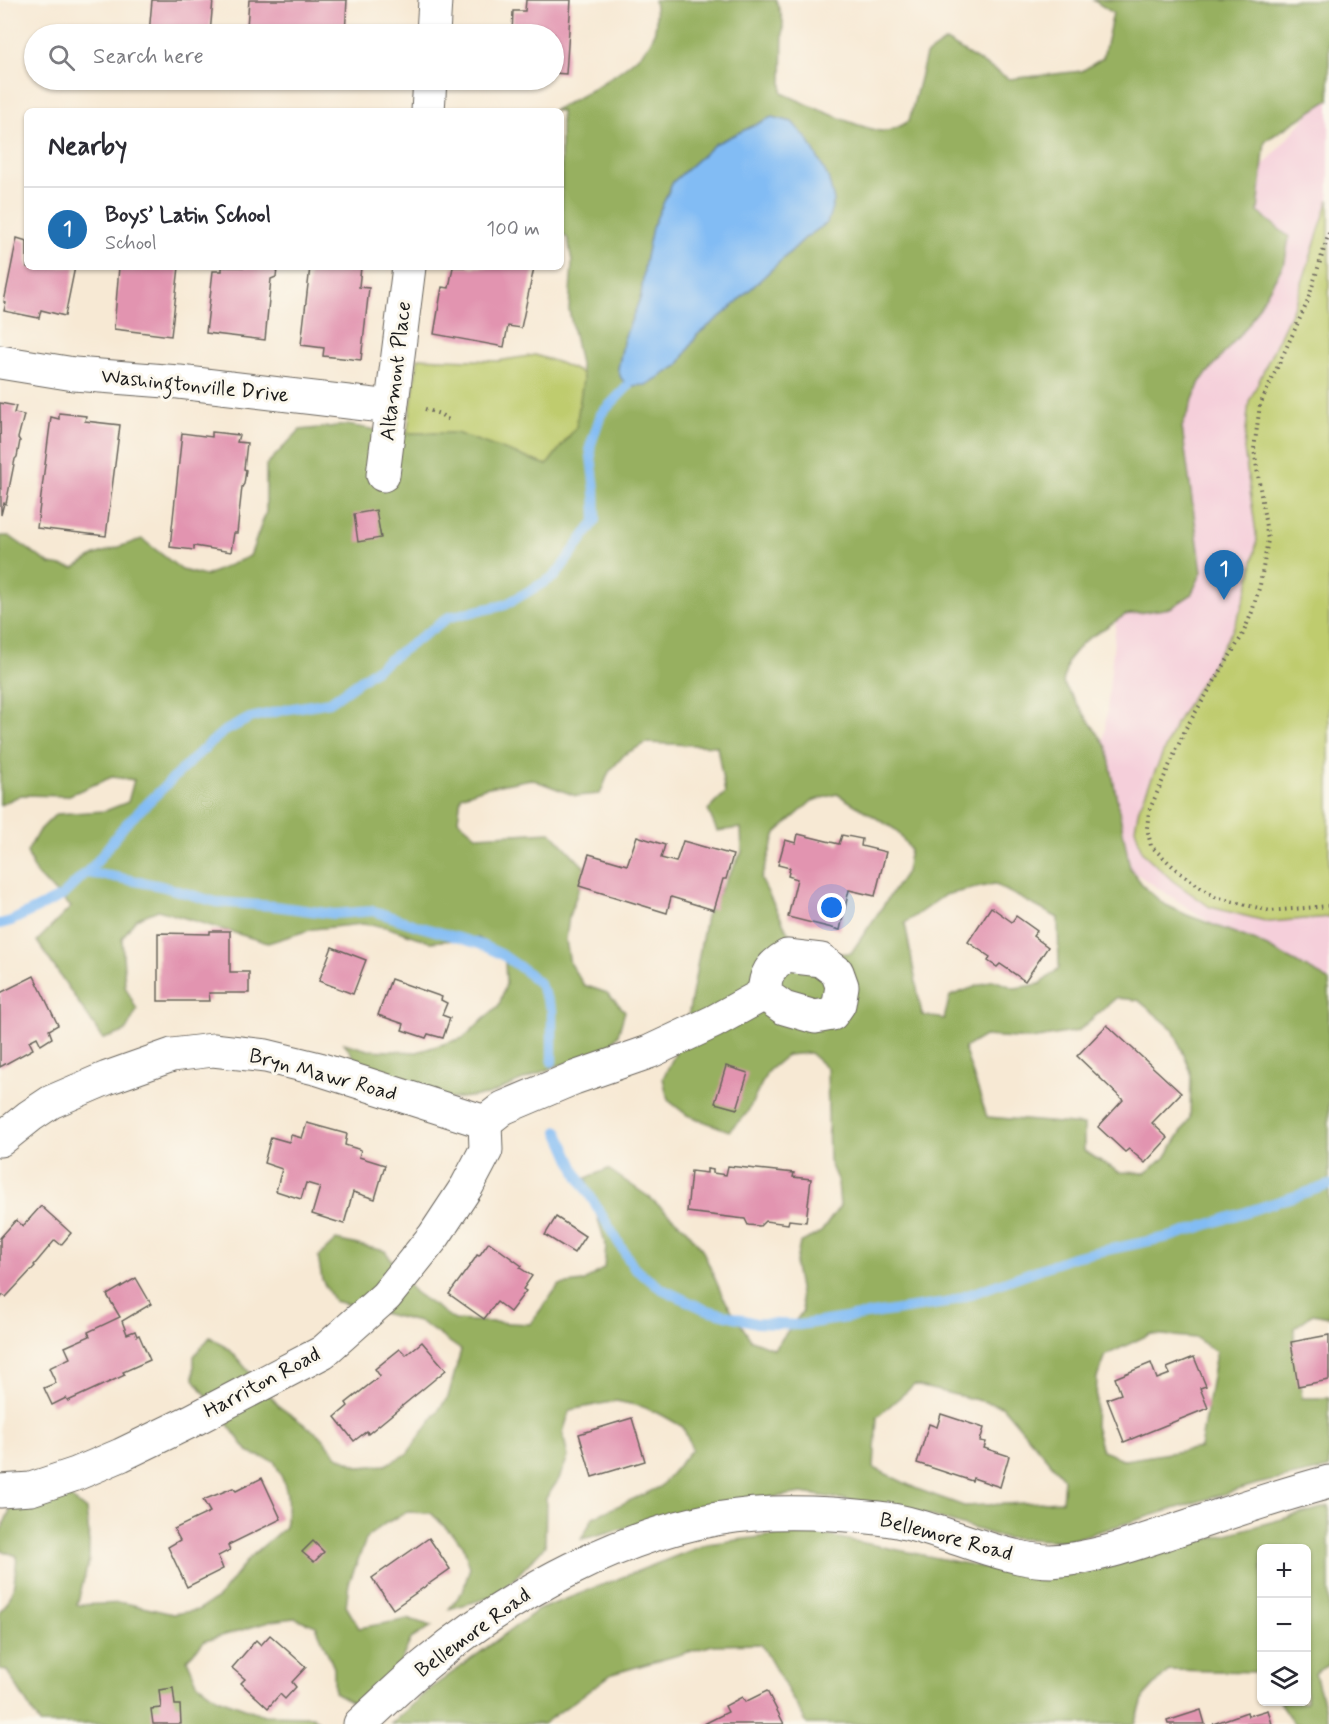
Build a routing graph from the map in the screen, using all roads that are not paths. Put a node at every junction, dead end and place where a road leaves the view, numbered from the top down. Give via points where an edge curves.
1 (435, 0) edge
2 (434, 24) edge
3 (429, 90) edge
4 (428, 108) edge
5 (409, 270) edge
6 (0, 362) edge
7 (405, 407) junction
8 (383, 475) dead end
9 (764, 994) dead end
10 (485, 1122) junction
11 (0, 1140) edge
12 (1329, 1482) edge
13 (0, 1491) edge
14 (360, 1724) edge

1 - 2 street
3 - 4 street
5 - 7 street, Altamont Place
6 - 7 street, Washingtonville Drive via 74,374
7 - 8 street, Altamont Place
9 - 10 street via 649,1052 503,1108
10 - 11 street, Bryn Mawr Road via 319,1069 267,1056 213,1050 172,1055 107,1078 51,1102
10 - 13 street, Harriton Road via 486,1150 434,1236 386,1296 323,1352 121,1455 31,1489
12 - 14 street, Bellemore Road via 1089,1556 1049,1561 1013,1556 881,1518 832,1513 736,1516 682,1526 627,1543 530,1591 426,1664

